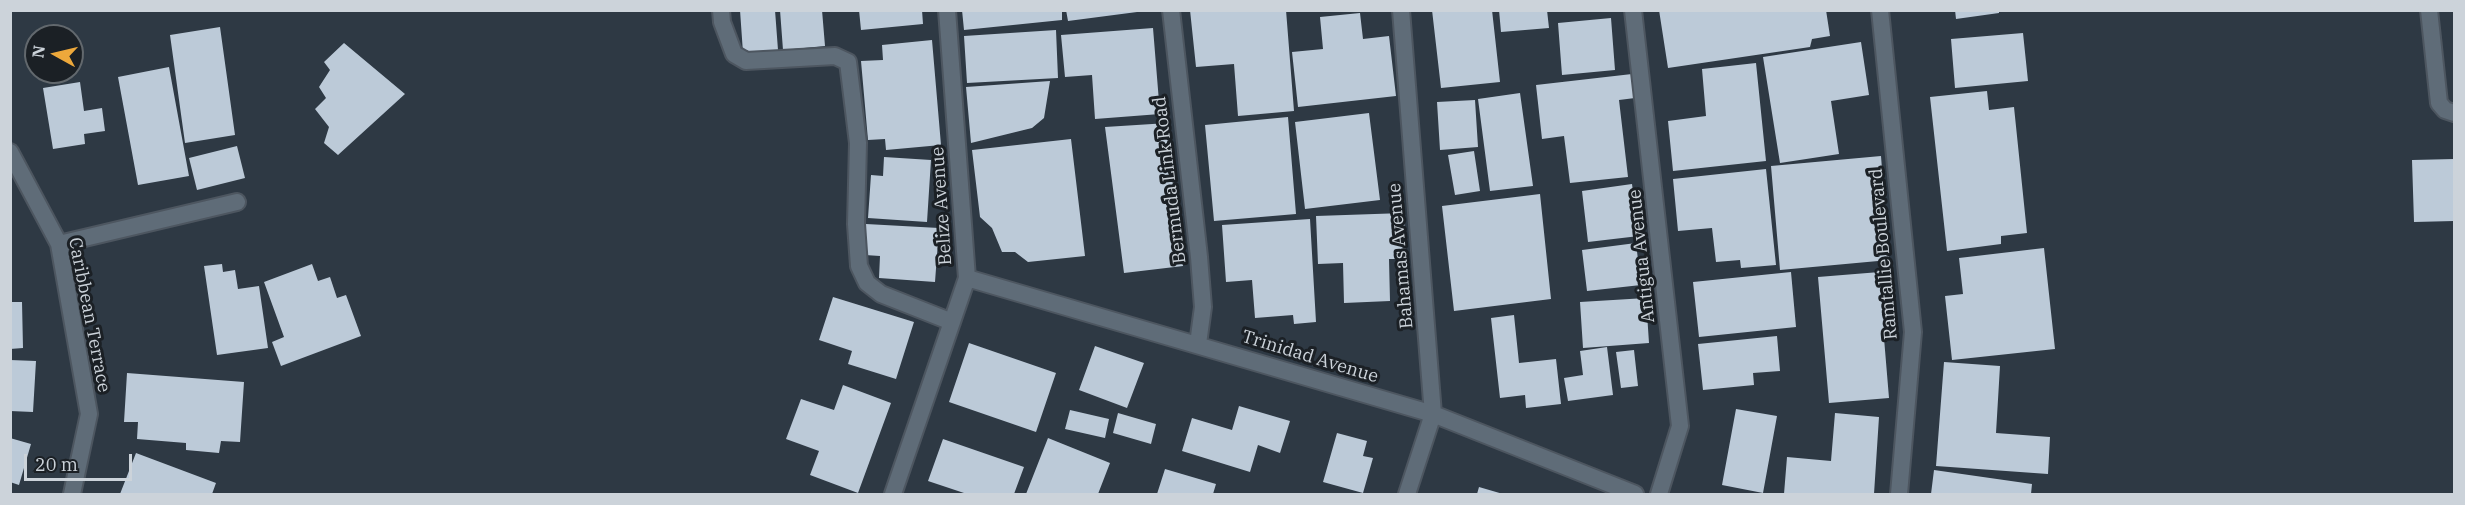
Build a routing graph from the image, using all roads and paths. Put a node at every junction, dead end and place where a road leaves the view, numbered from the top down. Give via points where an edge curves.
1 (721, 10) edge
2 (947, 10) edge
3 (1171, 10) edge
4 (1401, 10) edge
5 (1634, 10) edge
6 (1880, 10) edge
7 (2428, 10) edge
8 (2454, 113) edge
9 (10, 152) edge
10 (237, 202) dead end
11 (59, 244) junction
12 (967, 278) junction
13 (952, 322) junction
14 (1198, 344) junction
15 (1433, 414) junction
16 (72, 495) edge
17 (893, 495) edge
18 (1407, 495) edge
19 (1635, 495) edge
20 (1659, 495) edge
21 (1899, 495) edge

1 - 13 street via 734,54 746,61 835,56 848,62 858,143 859,266 867,282 881,294
2 - 12 street, Belize Avenue
3 - 14 street, Bermuda Link Road via 1203,307
4 - 15 street, Bahamas Avenue
5 - 20 street, Antigua Avenue via 1680,426
6 - 21 street, Ramtallie Boulevard via 1913,332
7 - 8 street via 2439,103
9 - 11 street, Caribbean Terrace
10 - 11 street
11 - 16 street, Caribbean Terrace via 89,414
12 - 13 street, Belize Avenue
12 - 14 street, Trinidad Avenue
13 - 17 street, Belize Avenue
14 - 15 street, Trinidad Avenue
15 - 18 street, Bahamas Avenue
15 - 19 street, Trinidad Avenue

